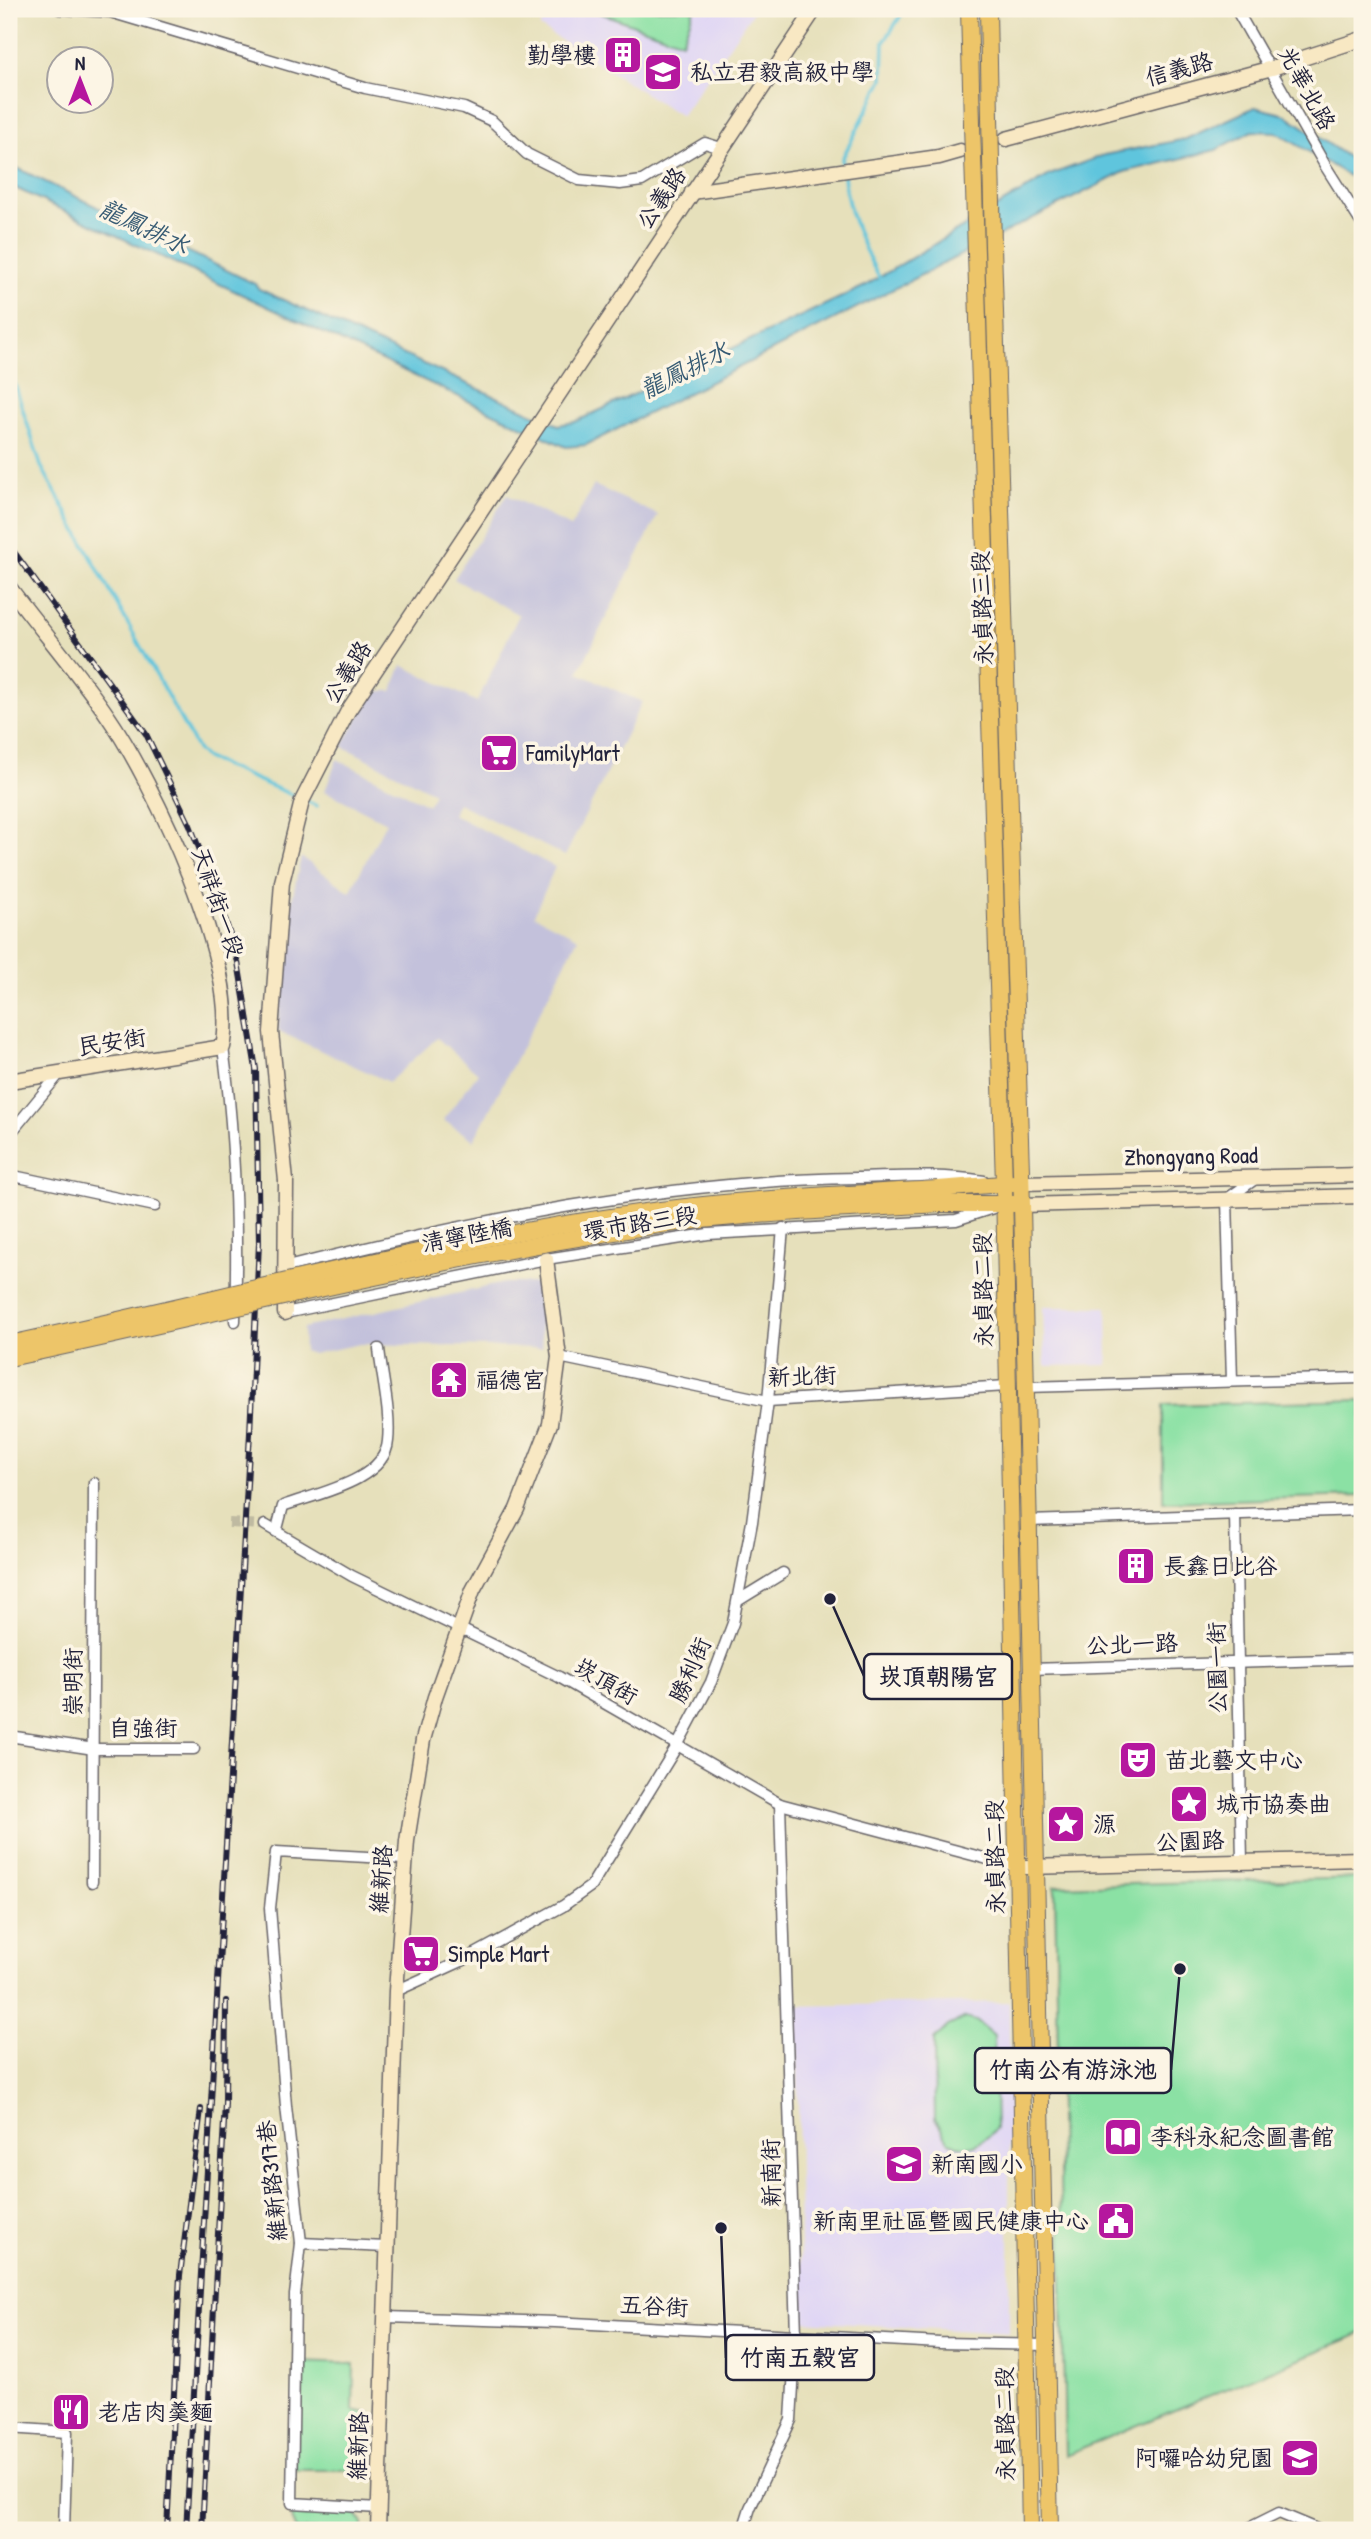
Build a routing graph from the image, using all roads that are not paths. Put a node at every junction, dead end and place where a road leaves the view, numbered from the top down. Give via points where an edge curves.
1 (59, 9) edge
2 (815, 9) edge
3 (969, 9) edge
4 (988, 9) edge
5 (1236, 9) edge
6 (1362, 39) edge
7 (1272, 68) junction
8 (1006, 139) dead end
9 (721, 148) junction
10 (960, 151) dead end
11 (692, 192) junction
12 (1362, 224) edge
13 (9, 587) edge
14 (223, 1047) junction
15 (59, 1074) junction
16 (9, 1081) edge
17 (9, 1135) edge
18 (9, 1175) edge
19 (1362, 1175) edge
20 (1258, 1177) junction
21 (1013, 1183) junction
22 (1362, 1196) edge
23 (939, 1197) junction
24 (1227, 1199) junction
25 (1005, 1204) junction
26 (590, 1205) junction
27 (1022, 1205) junction
28 (155, 1206) dead end
29 (783, 1228) junction
30 (599, 1251) junction
31 (545, 1259) junction
32 (287, 1267) junction
33 (285, 1313) joint
34 (234, 1321) dead end
35 (9, 1344) edge
36 (379, 1349) dead end
37 (559, 1357) junction
38 (9, 1359) edge
39 (1362, 1378) edge
40 (1232, 1381) junction
41 (1007, 1386) junction
42 (1025, 1387) junction
43 (768, 1401) junction
44 (94, 1482) dead end
45 (1362, 1510) edge
46 (1235, 1514) junction
47 (1028, 1521) junction
48 (265, 1525) tunnel mouth
49 (277, 1529) junction
50 (783, 1573) dead end
51 (1012, 1592) junction
52 (1030, 1592) junction
53 (739, 1600) junction
54 (459, 1630) junction
55 (1362, 1659) edge
56 (1238, 1662) junction
57 (1030, 1669) junction
58 (9, 1736) edge
59 (677, 1746) junction
60 (94, 1749) junction
61 (194, 1749) dead end
62 (779, 1804) junction
63 (404, 1859) junction
64 (1362, 1859) edge
65 (1242, 1862) junction
66 (1018, 1867) junction
67 (1035, 1868) junction
68 (92, 1882) dead end
69 (397, 1991) junction
70 (301, 2243) junction
71 (386, 2247) junction
72 (386, 2317) junction
73 (796, 2335) junction
74 (1046, 2345) junction
75 (1026, 2346) junction
76 (9, 2428) edge
77 (1029, 2473) junction
78 (1049, 2473) junction
79 (379, 2508) junction
80 (64, 2530) edge
81 (378, 2530) edge
82 (743, 2530) edge
83 (1030, 2530) edge
84 (1050, 2530) edge
85 (1245, 2530) edge
86 (1320, 2530) edge

1 - 9 street via 110,12 365,88 464,108 492,121 527,153 579,180 642,181 705,143
2 - 9 street, 公義路
3 - 21 main road, 永貞路三段, bridge
4 - 21 main road, 永貞路三段, bridge
5 - 7 street, 光華北路
6 - 7 street, 信義路
7 - 8 street, 信義路
7 - 12 street, 光華北路
9 - 11 street, 公義路
10 - 11 street
11 - 32 street, 公義路 via 348,711 307,788 280,893 272,1004 272,1050 284,1149
13 - 14 street, 天祥街一段 via 107,715 177,848 209,934 226,1009
14 - 15 street, 民安街
14 - 34 street, 天祥街一段 via 236,1278
15 - 16 street, 民安街
15 - 17 street
18 - 28 street
19 - 20 street, Zhongyang Road
20 - 21 street, Zhongyang Road
20 - 24 street
21 - 23 main road
21 - 25 main road, 永貞路二段
21 - 26 street, 環市路三段 via 944,1174 821,1178
21 - 27 main road, 永貞路三段
22 - 24 street, Zhongyang Road
23 - 25 main road
23 - 35 main road, 清寧陸橋, bridge via 726,1201 609,1217 485,1238
23 - 38 main road, 清寧陸橋, bridge via 616,1231 428,1265
24 - 27 street, Zhongyang Road
24 - 40 street
25 - 27 main road
25 - 29 street, 環市路三段 via 956,1220
25 - 41 main road, 永貞路二段
26 - 30 street
26 - 32 street, 環市路三段 via 411,1236
27 - 42 main road, 永貞路二段
29 - 30 street, 環市路三段
29 - 43 street, 勝利街
30 - 31 street, 環市路三段
31 - 33 street, 環市路三段
31 - 37 street, 維新路
32 - 33 street
36 - 49 street via 388,1442 383,1460 367,1475 283,1506
37 - 43 street, 新北街
37 - 54 street, 維新路 via 550,1424 539,1460 473,1590
39 - 40 street
40 - 42 street
41 - 43 street, 新北街
41 - 51 main road, 永貞路二段
42 - 47 main road, 永貞路二段
43 - 53 street, 勝利街
44 - 60 street, 崇明街
45 - 46 street
46 - 47 street
46 - 56 street, 公園一街
47 - 52 main road, 永貞路二段
48 - 49 street, 崁頂街
49 - 54 street, 崁頂街 via 352,1576
50 - 53 street
51 - 52 main road
51 - 66 main road, 永貞路二段
52 - 57 main road, 永貞路二段
53 - 59 street, 勝利街 via 711,1682
54 - 59 street, 崁頂街 via 559,1677
54 - 63 street, 維新路 via 423,1740
55 - 56 street, 公北一路
56 - 57 street, 公北一路
56 - 65 street, 公園一街
57 - 67 main road, 永貞路二段
58 - 60 street, 自強街
59 - 62 street, 崁頂街
59 - 69 street, 勝利街 via 592,1886 466,1959
60 - 61 street, 自強街
60 - 68 street, 崇明街
62 - 66 street, 崁頂街
62 - 73 street, 新南街
63 - 69 street, 維新路
63 - 70 street, 維新路317巷 via 276,1852 270,1908
64 - 65 street, 公園路
65 - 67 street, 公園路
66 - 67 street, 公園路
66 - 75 main road, 永貞路二段
67 - 74 main road, 永貞路二段
69 - 71 street, 維新路
70 - 71 street
70 - 79 street, 維新路317巷 via 295,2295 292,2503
71 - 72 street, 維新路
72 - 73 street, 五谷街
72 - 79 street, 維新路
73 - 75 street, 五谷街
73 - 82 street, 新南街 via 791,2420
74 - 75 street, 五谷街
74 - 78 main road, 永貞路二段
75 - 77 main road, 永貞路二段
76 - 80 street via 67,2432
77 - 78 main road
77 - 83 main road, 永貞路二段
78 - 84 main road, 永貞路二段
79 - 81 street, 維新路
85 - 86 street via 1279,2513

